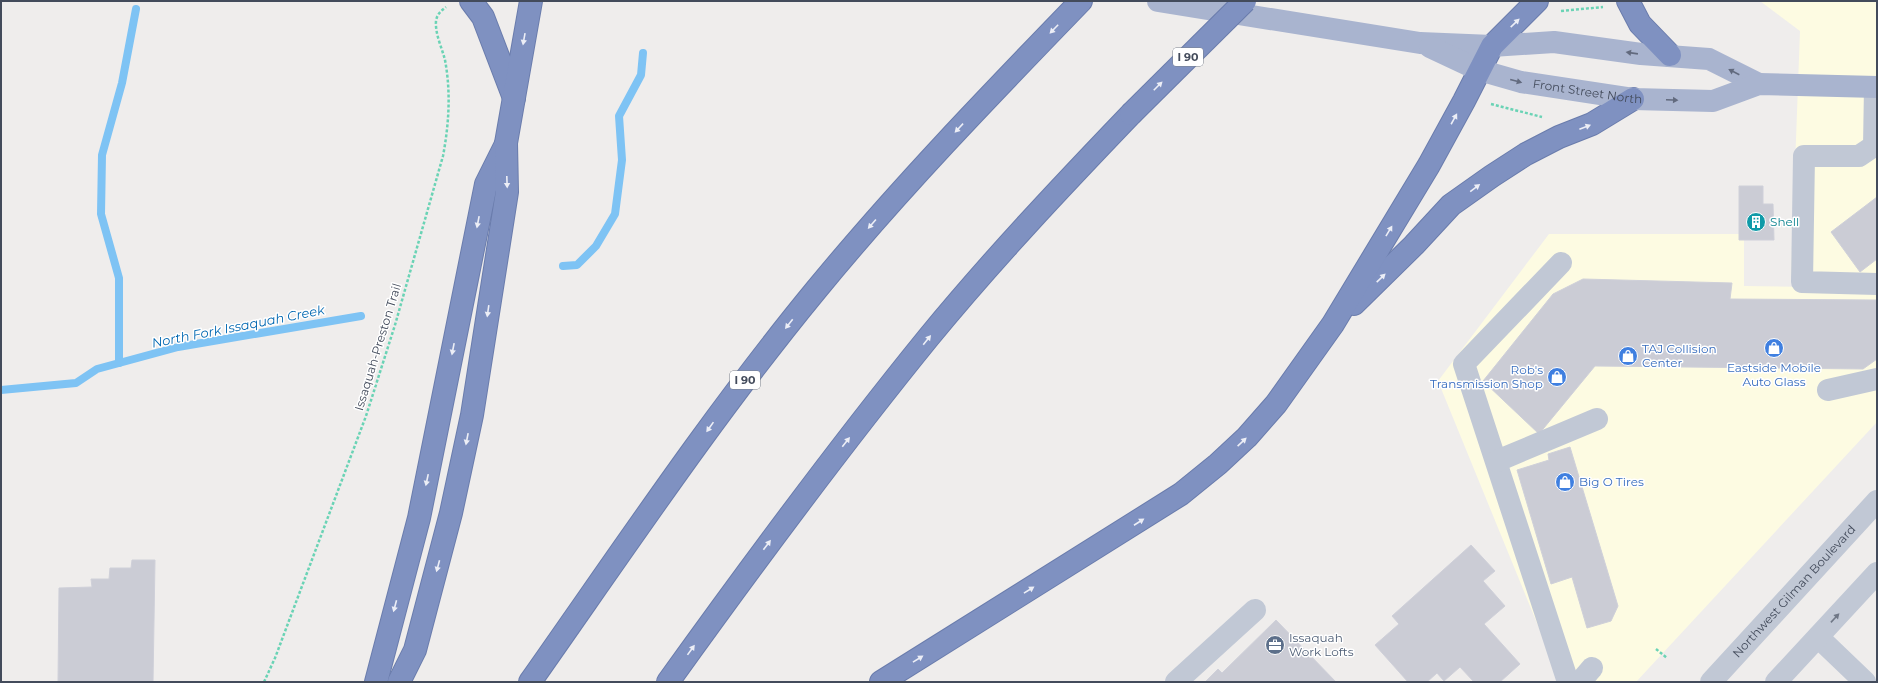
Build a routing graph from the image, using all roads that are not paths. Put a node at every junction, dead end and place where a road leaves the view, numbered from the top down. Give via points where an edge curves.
1 (471, 1) edge
2 (531, 1) edge
3 (1081, 1) edge
4 (1158, 1) edge
5 (1244, 1) edge
6 (1628, 1) edge
7 (1546, 6) edge
8 (1420, 43) junction
9 (1492, 46) junction
10 (1670, 55) junction
11 (1479, 70) junction
12 (1759, 84) junction
13 (1876, 87) edge
14 (514, 99) junction
15 (1633, 99) junction
16 (506, 143) junction
17 (1876, 146) edge
18 (1561, 263) dead end
19 (1877, 284) edge
20 (1333, 324) junction
21 (1877, 378) edge
22 (1828, 390) dead end
23 (1597, 419) dead end
24 (1497, 461) junction
25 (1877, 501) edge
26 (1877, 573) edge
27 (1255, 610) dead end
28 (1818, 637) junction
29 (376, 682) edge
30 (399, 682) edge
31 (530, 682) edge
32 (668, 682) edge
33 (881, 682) edge
34 (1176, 682) edge
35 (1568, 682) edge
36 (1711, 682) edge
37 (1776, 682) edge
38 (1865, 682) edge

1 - 14 highway via 483,17
2 -> 14 highway
3 -> 31 highway, I 90 via 906,184 810,296 721,411
4 - 8 main road, Front Street North
32 -> 5 highway, I 90, bridge via 814,483 928,338 991,263 1130,114
6 - 10 highway via 1640,24
9 -> 7 highway
8 - 9 main road, Front Street North
8 - 11 main road, Front Street North
10 -> 9 main road, Front Street North via 1641,54 1554,42
9 - 11 highway
12 -> 10 main road, Front Street North via 1709,59
11 -> 15 main road, Front Street North via 1521,82
20 -> 11 highway via 1458,113
12 - 13 main road, Front Street North
15 -> 12 main road, Front Street North via 1713,101
13 - 17 street
14 - 16 highway
20 -> 15 highway via 1451,205 1526,154 1592,124
16 -> 29 highway via 486,184 419,518
16 -> 30 highway via 508,192 462,463 416,650
17 - 19 street via 1859,156 1804,156 1802,282
18 - 24 street via 1464,364
33 -> 20 highway via 1181,494 1247,437 1276,404
21 - 22 street
23 - 24 street
24 - 35 street
25 - 36 street, Northwest Gilman Boulevard
28 -> 26 street
27 - 34 street
28 - 37 street
28 - 38 street

